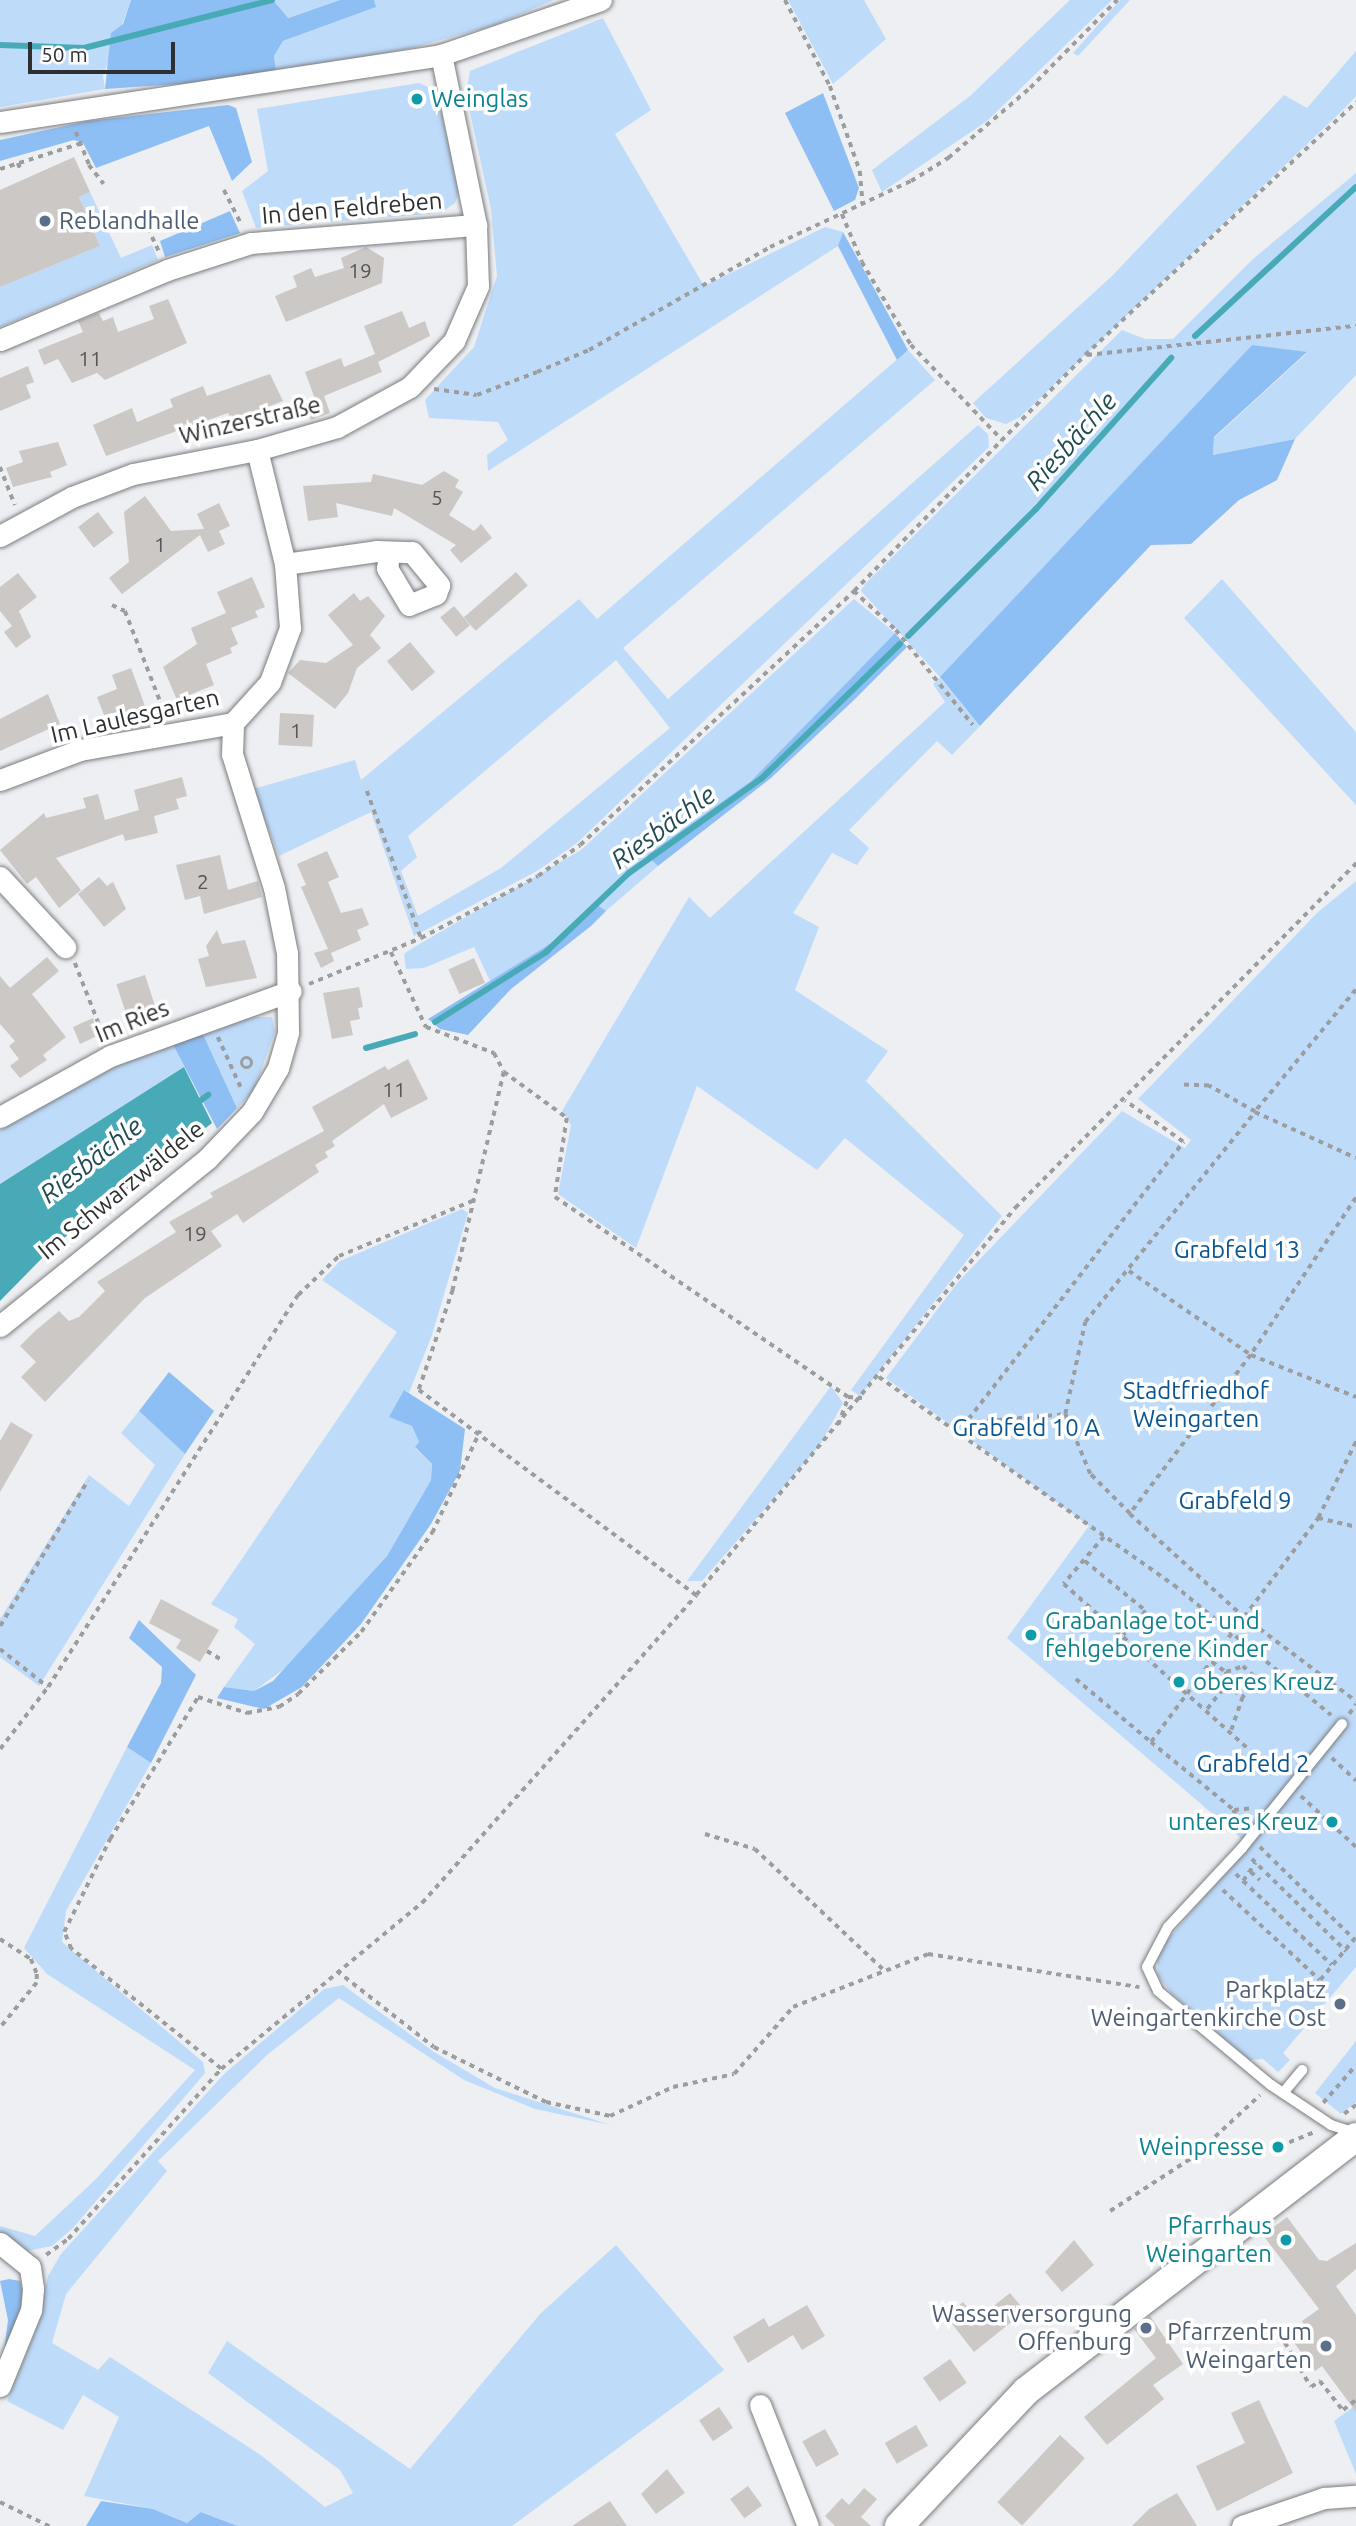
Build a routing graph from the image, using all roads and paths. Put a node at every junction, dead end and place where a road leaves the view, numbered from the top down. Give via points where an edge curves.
1 (601, 0) edge
2 (785, 0) edge
3 (1117, 0) edge
4 (441, 55) junction
5 (1356, 102) edge
6 (0, 122) edge
7 (18, 163) junction
8 (0, 169) edge
9 (21, 170) dead end
10 (104, 184) dead end
11 (224, 190) dead end
12 (863, 204) junction
13 (842, 214) junction
14 (476, 225) junction
15 (148, 228) dead end
16 (251, 243) junction
17 (156, 245) dead end
18 (1356, 326) edge
19 (0, 340) edge
20 (1085, 355) junction
21 (410, 387) junction
22 (1002, 440) junction
23 (257, 450) junction
24 (0, 467) edge
25 (22, 523) junction
26 (0, 536) edge
27 (389, 555) dead end
28 (285, 564) junction
29 (854, 591) junction
30 (112, 605) dead end
31 (233, 723) junction
32 (973, 725) dead end
33 (173, 734) junction
34 (0, 780) edge
35 (367, 791) dead end
36 (1356, 863) edge
37 (0, 877) edge
38 (421, 938) junction
39 (65, 947) joint
40 (391, 952) junction
41 (1356, 990) edge
42 (291, 991) junction
43 (210, 1019) junction
44 (110, 1056) junction
45 (241, 1064) dead end
46 (232, 1068) junction
47 (504, 1072) junction
48 (1183, 1085) dead end
49 (1125, 1101) junction
50 (252, 1112) junction
51 (1255, 1112) junction
52 (0, 1117) edge
53 (1356, 1158) edge
54 (1356, 1198) edge
55 (475, 1200) junction
56 (1129, 1271) junction
57 (0, 1326) edge
58 (1251, 1355) junction
59 (879, 1377) junction
60 (848, 1397) junction
61 (1356, 1397) edge
62 (862, 1398) junction
63 (1065, 1414) junction
64 (967, 1423) junction
65 (836, 1430) junction
66 (480, 1431) junction
67 (956, 1435) junction
68 (1356, 1441) edge
69 (88, 1480) dead end
70 (1130, 1514) junction
71 (1318, 1518) junction
72 (1356, 1527) edge
73 (1104, 1537) junction
74 (1085, 1561) junction
75 (696, 1595) junction
76 (1244, 1617) junction
77 (0, 1626) edge
78 (1233, 1634) junction
79 (1124, 1635) junction
80 (0, 1649) edge
81 (207, 1651) dead end
82 (222, 1660) dead end
83 (1212, 1662) junction
84 (1226, 1672) junction
85 (1076, 1679) dead end
86 (1226, 1685) junction
87 (48, 1687) junction
88 (1190, 1693) junction
89 (1242, 1697) junction
90 (1356, 1701) edge
91 (1207, 1709) junction
92 (1342, 1724) joint
93 (1231, 1731) junction
94 (1151, 1742) junction
95 (0, 1749) edge
96 (1323, 1749) junction
97 (1281, 1778) junction
98 (1356, 1780) edge
99 (1292, 1787) junction
100 (1273, 1788) dead end
101 (1265, 1798) dead end
102 (1234, 1810) junction
103 (1237, 1824) dead end
104 (705, 1835) dead end
105 (1250, 1838) junction
106 (1356, 1847) edge
107 (1242, 1849) junction
108 (1255, 1863) junction
109 (1226, 1866) junction
110 (1250, 1871) junction
111 (1260, 1880) dead end
112 (1213, 1881) junction
113 (1243, 1881) junction
114 (0, 1939) edge
115 (1355, 1940) edge
116 (1346, 1951) junction
117 (1332, 1966) junction
118 (883, 1969) junction
119 (337, 1971) junction
120 (1158, 1991) junction
121 (0, 2028) edge
122 (1356, 2065) edge
123 (221, 2069) junction
124 (1302, 2070) dead end
125 (1271, 2085) junction
126 (1283, 2093) junction
127 (1323, 2103) dead end
128 (1331, 2125) junction
129 (1356, 2135) edge
130 (1280, 2146) dead end
131 (1110, 2211) dead end
132 (0, 2243) edge
133 (30, 2267) junction
134 (1283, 2327) dead end
135 (0, 2386) edge
136 (1356, 2400) edge
137 (760, 2404) dead end
138 (1356, 2496) edge
139 (0, 2502) edge
140 (49, 2526) edge
141 (808, 2526) edge
142 (899, 2526) edge
143 (1241, 2526) edge

1 - 4 street
2 - 12 path via 830,86 860,171
3 - 12 path via 972,138 911,181
4 - 6 street
4 - 14 street, Winzerstraße
5 - 20 path
7 - 8 path
7 - 9 path
7 - 10 path via 79,144
11 - 16 path
12 - 13 path
13 - 21 path via 537,372 477,394
13 - 22 path via 862,262 911,345
14 - 16 street, In den Feldreben
14 - 21 street, Winzerstraße via 478,286 454,341
15 - 17 path
16 - 19 street, In den Feldreben via 167,270
18 - 20 path
20 - 22 path
21 - 23 street, Winzerstraße via 337,427
22 - 29 path
23 - 25 street, Winzerstraße via 133,474
23 - 28 street, Im Laulesgarten
24 - 25 path
25 - 26 street, Winzerstraße
27 - 28 street via 376,551
28 - 31 street, Im Laulesgarten via 290,628 271,682
29 - 32 path via 896,630
29 - 38 path via 580,845 538,876
30 - 33 path via 130,621
31 - 33 street, Im Laulesgarten
31 - 42 street, Im Schwarzwäldele via 232,754 274,888
33 - 34 street, Im Laulesgarten via 80,750
35 - 38 path
36 - 49 path
37 - 39 street
38 - 40 path
39 - 44 path via 80,971
40 - 42 path
40 - 47 path via 426,1027 494,1053
41 - 51 path
42 - 43 street, Im Ries
42 - 50 street, Im Schwarzwäldele via 278,1068
43 - 44 street, Im Ries
43 - 46 path
44 - 52 street, Im Ries
45 - 46 path
46 - 50 path
47 - 55 path
47 - 60 path via 567,1118 555,1197
48 - 51 path via 1209,1086
49 - 59 path via 1015,1208
49 - 64 path via 1183,1142
50 - 57 street, Im Schwarzwäldele via 207,1159
51 - 53 path
51 - 56 path
54 - 58 path
55 - 66 path via 453,1290 419,1390
55 - 87 path via 339,1256 298,1295
56 - 58 path
56 - 63 path via 1085,1322
58 - 61 path
58 - 70 path
59 - 62 path
59 - 67 path
60 - 62 path
60 - 65 path
62 - 65 path
63 - 64 path
63 - 70 path via 1090,1474
64 - 67 path
65 - 75 path
66 - 75 path
66 - 123 path via 432,1533 361,1632 298,1694 279,1707 247,1713 198,1697 110,1839 64,1932 71,1949
67 - 73 path
68 - 71 path
69 - 77 path
70 - 76 path
71 - 72 path
71 - 76 path
73 - 74 path
73 - 78 path
74 - 79 path via 1064,1584
74 - 79 path via 1146,1611
75 - 119 path via 422,1903
76 - 78 path
76 - 90 path
78 - 83 path
78 - 92 path
79 - 88 path
80 - 87 path
81 - 82 path
83 - 84 path
83 - 88 path
84 - 86 path
84 - 89 path via 1243,1666 1254,1671 1259,1681
85 - 94 path
86 - 89 path
86 - 91 path
87 - 95 path
88 - 91 path
88 - 94 path
89 - 93 path
91 - 93 path
92 - 96 lane
93 - 97 path
94 - 102 path
96 - 98 path
96 - 99 lane
97 - 99 path
97 - 100 path
99 - 105 lane
99 - 106 path
101 - 102 path via 1256,1808
102 - 103 path
104 - 118 path via 755,1849
105 - 107 lane
105 - 115 path
107 - 108 path
107 - 109 lane
108 - 110 path
108 - 116 path
109 - 112 lane
109 - 113 path
110 - 111 path
110 - 113 path
112 - 117 path via 1320,1980
112 - 120 lane via 1154,1945 1147,1967
113 - 117 path
114 - 121 path via 31,1959 37,1983
115 - 116 path
116 - 117 path
118 - 119 path via 793,2007 734,2074 673,2087 610,2116 546,2102 434,2047
118 - 120 path via 928,1954 947,1954 1012,1970 1094,1977
119 - 123 path
120 - 125 lane
122 - 127 path
123 - 133 path via 68,2239
124 - 126 lane
125 - 126 lane
125 - 131 path via 1193,2157
126 - 128 lane
128 - 129 lane
128 - 130 path
129 - 142 street via 1026,2391
132 - 133 street
133 - 135 street via 31,2310
134 - 136 path via 1280,2334 1311,2387 1320,2381 1343,2410
137 - 141 street
138 - 143 street via 1324,2498
139 - 140 path

